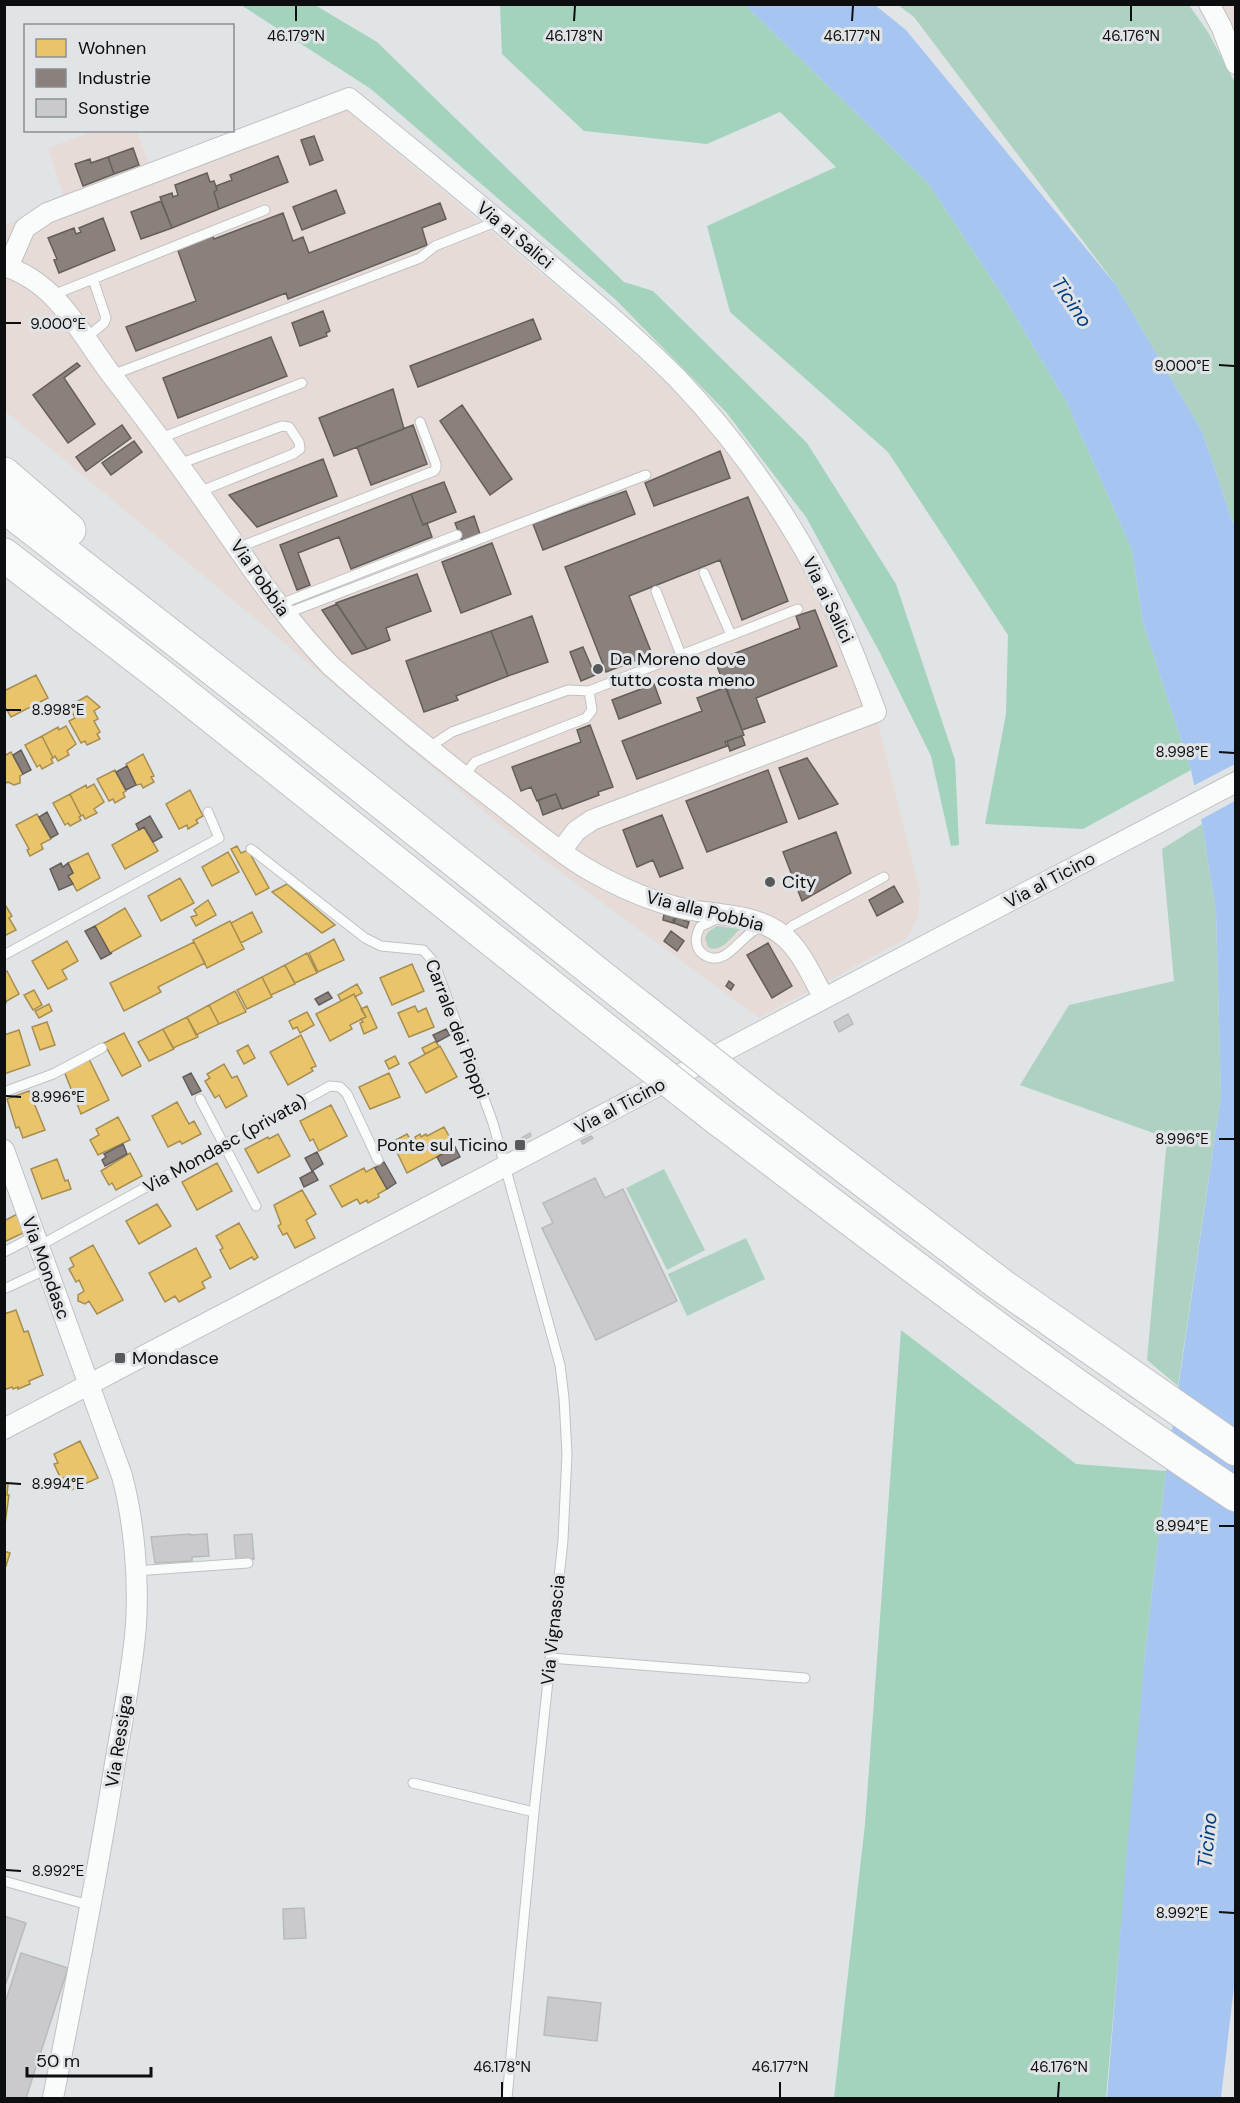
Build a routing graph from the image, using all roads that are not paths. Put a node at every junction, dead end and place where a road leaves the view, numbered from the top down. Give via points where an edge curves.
1 (1209, 4) edge
2 (1236, 64) edge
3 (265, 210) dead end
4 (500, 220) junction
5 (6, 266) edge
6 (93, 279) junction
7 (53, 295) junction
8 (86, 338) junction
9 (111, 375) junction
10 (302, 383) dead end
11 (420, 422) dead end
12 (161, 438) junction
13 (179, 464) junction
14 (4, 474) edge
15 (646, 475) dead end
16 (198, 492) junction
17 (4, 506) edge
18 (457, 535) dead end
19 (237, 548) junction
20 (4, 555) edge
21 (704, 573) dead end
22 (656, 591) dead end
23 (798, 609) dead end
24 (282, 610) junction
25 (731, 635) junction
26 (681, 655) junction
27 (589, 691) junction
28 (276, 718) junction
29 (431, 749) junction
30 (463, 776) junction
31 (1236, 782) edge
32 (208, 812) dead end
33 (251, 849) dead end
34 (561, 851) junction
35 (884, 877) dead end
36 (723, 915) junction
37 (777, 931) junction
38 (4, 955) edge
39 (824, 998) junction
40 (102, 1048) dead end
41 (4, 1092) edge
42 (200, 1099) dead end
43 (224, 1145) junction
44 (4, 1150) edge
45 (378, 1160) dead end
46 (507, 1167) junction
47 (256, 1206) dead end
48 (37, 1241) junction
49 (4, 1252) edge
50 (47, 1269) junction
51 (4, 1289) edge
52 (88, 1385) junction
53 (4, 1429) edge
54 (1236, 1449) edge
55 (1236, 1495) edge
56 (248, 1563) dead end
57 (135, 1571) junction
58 (550, 1658) junction
59 (805, 1678) dead end
60 (413, 1783) dead end
61 (534, 1812) junction
62 (4, 1881) edge
63 (92, 1906) junction
64 (53, 2098) edge
65 (507, 2098) edge

1 - 2 street
3 - 6 lane
4 - 5 street, Via ai Salici via 349,98 47,213 25,228
4 - 9 lane via 435,246 420,258
4 - 34 street, Via ai Salici via 644,346 727,436 761,482 819,576 876,712 592,820 576,831
5 - 7 street, Via Pobbia via 30,277
6 - 7 lane
6 - 8 lane via 106,318
7 - 8 street, Via Pobbia
8 - 9 street, Via Pobbia
9 - 12 street, Via Pobbia
10 - 12 lane
11 - 19 lane via 436,464 434,471
12 - 13 street, Via Pobbia
13 - 16 street, Via Pobbia
13 - 16 lane via 282,426 289,427 299,442 300,449 293,454
14 - 28 highway
15 - 24 lane
16 - 19 street, Via Pobbia
17 - 28 highway
18 - 24 lane
19 - 24 street, Via Pobbia
20 - 55 highway, bridge via 712,1114 1037,1358
21 - 25 lane
22 - 26 lane
23 - 25 lane
24 - 29 street, Via Pobbia via 331,666
25 - 26 lane
26 - 27 lane
27 - 29 lane via 568,690 452,732
27 - 30 lane via 592,710 586,718 475,762
28 - 54 highway, bridge via 896,1207 1069,1334
29 - 30 street, Via Pobbia
30 - 34 street, Via Pobbia
31 - 39 street, Via al Ticino
32 - 38 lane via 219,838
33 - 46 lane, Carrale dei Pioppi via 373,943 423,950 430,955
34 - 36 street, Via alla Pobbia via 638,894 676,907
35 - 37 lane
36 - 37 street, Via alla Pobbia
36 - 37 lane via 705,923 697,932 699,951 710,958 723,957 753,929
37 - 39 street, Via alla Pobbia via 799,955
39 - 46 street, Via al Ticino
40 - 41 lane via 48,1076
42 - 43 lane
43 - 45 lane, Via Mondasc (privata) via 324,1088 336,1086 347,1094
43 - 47 lane
43 - 48 lane, Via Mondasc (privata)
44 - 48 street, Via Mondasc via 12,1190
46 - 52 street, Via al Ticino
46 - 58 lane, Via Vignascia via 560,1365 564,1398 566,1487
48 - 49 lane, Via Mondasc (privata)
48 - 50 street, Via Mondasc
50 - 51 lane
50 - 52 street, Via Mondasc
52 - 53 street, Via al Ticino
52 - 57 street, Via Ressiga via 126,1492
56 - 57 lane
57 - 63 street, Via Ressiga via 135,1634
58 - 59 lane
58 - 61 lane, Via Vignascia
60 - 61 lane
61 - 65 lane, Via Vignascia
62 - 63 lane
63 - 64 street, Via Ressiga

